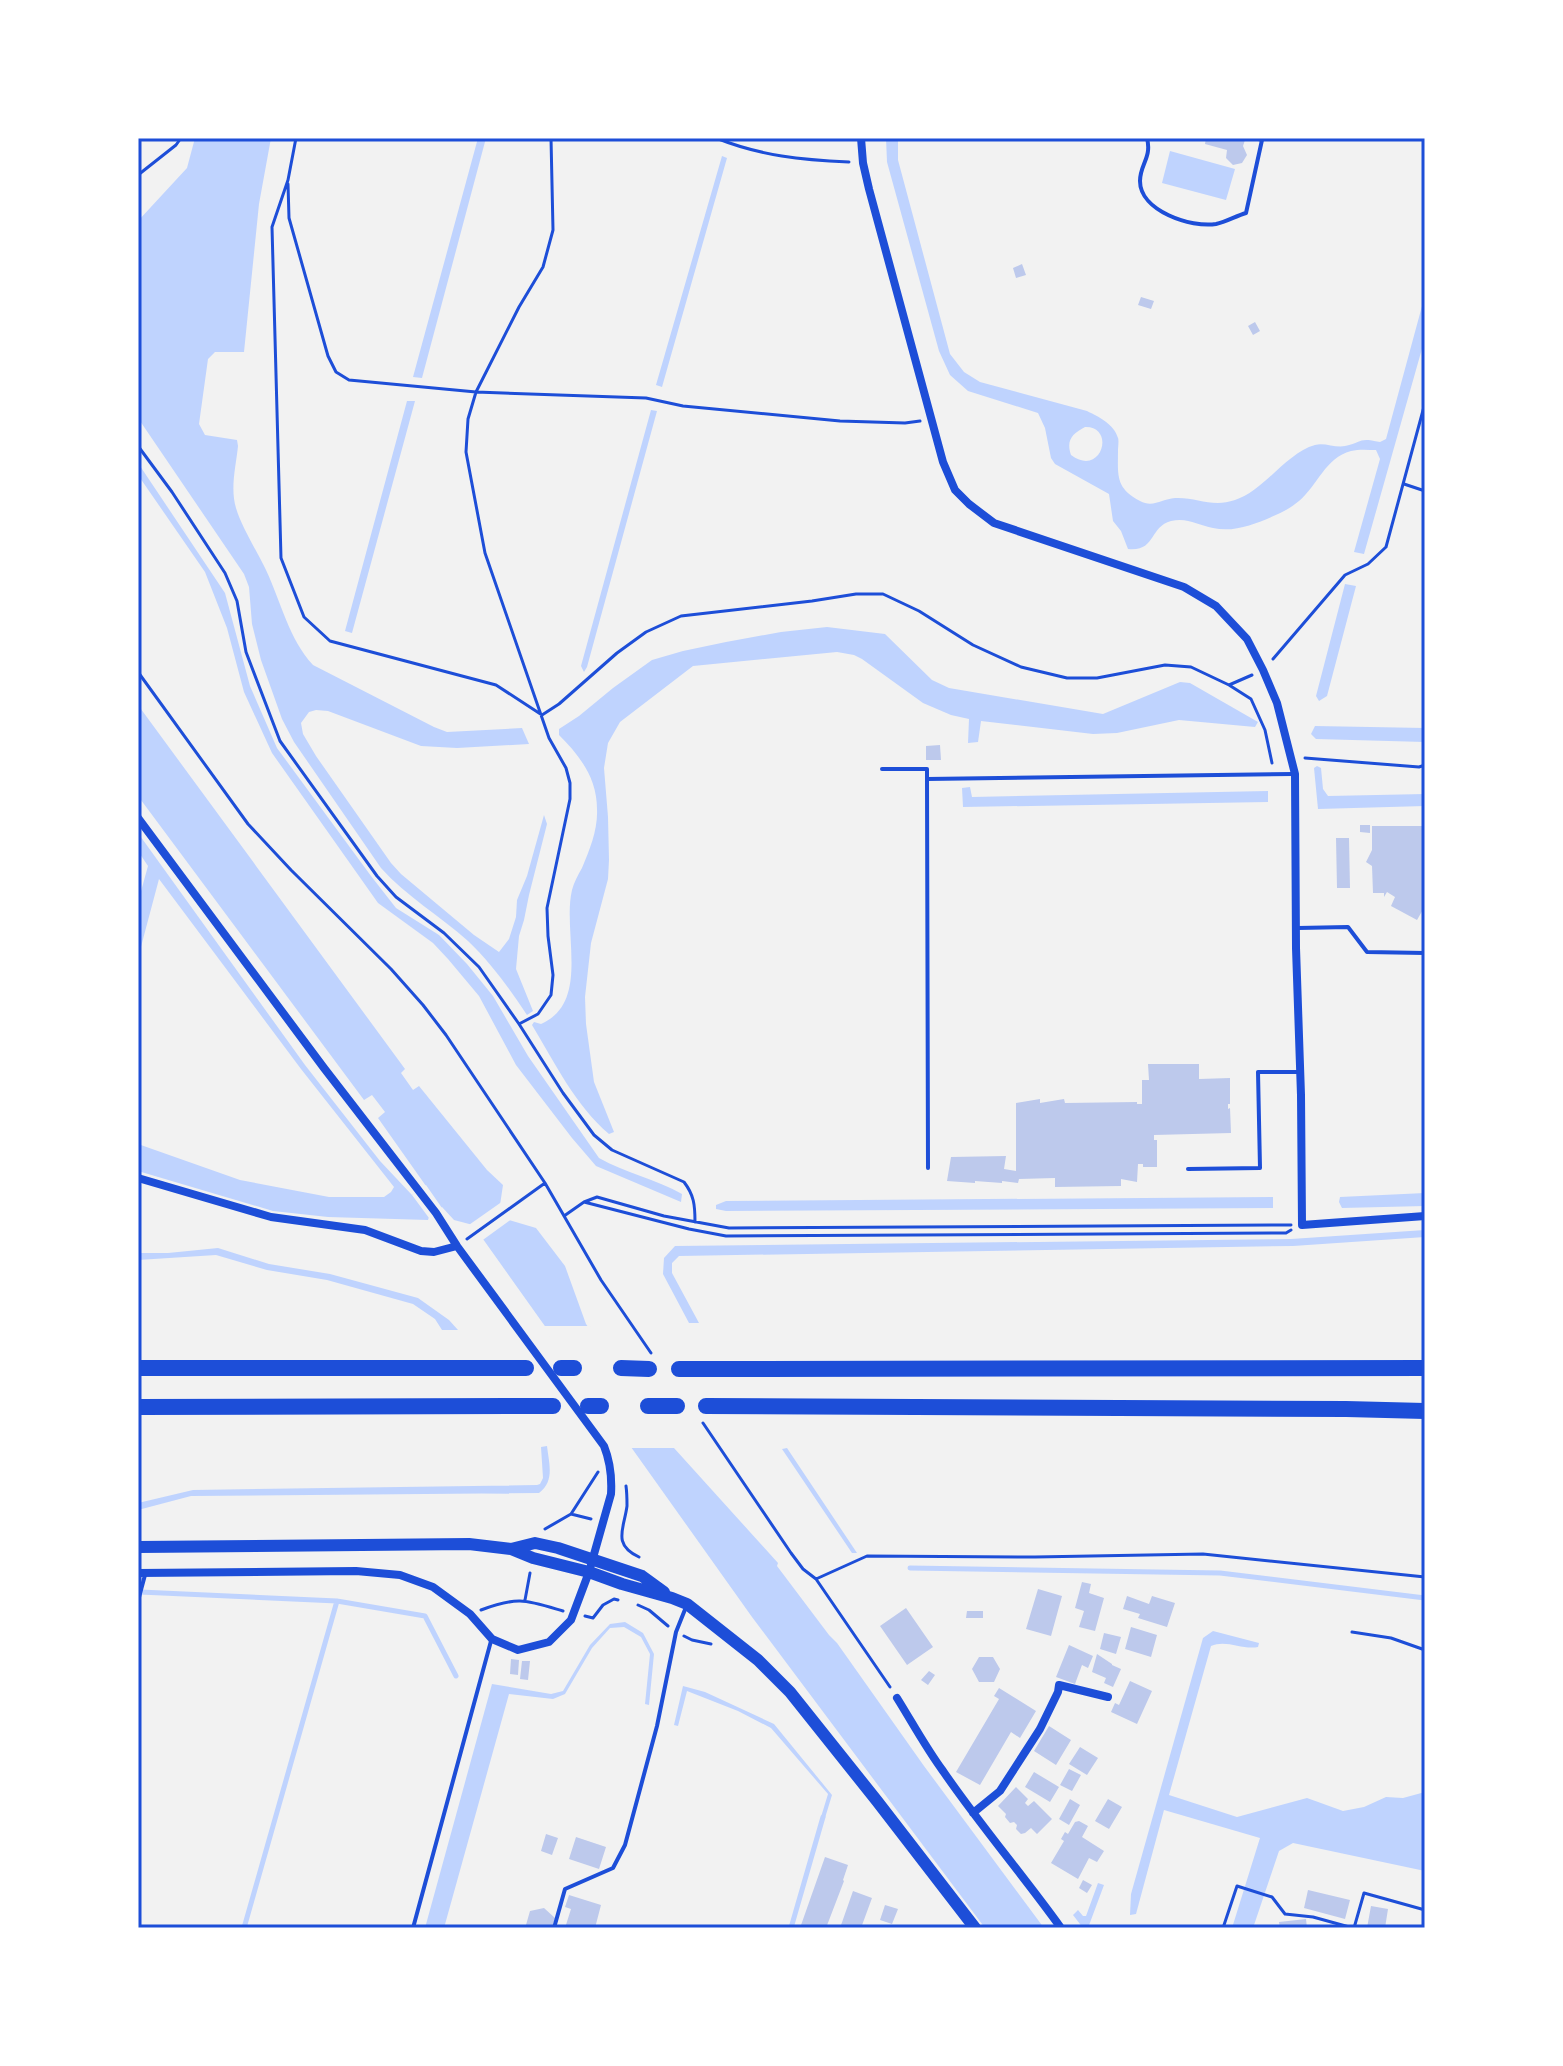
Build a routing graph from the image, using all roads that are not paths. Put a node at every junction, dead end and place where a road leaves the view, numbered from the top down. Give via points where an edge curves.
1 (861, 138) edge
2 (1147, 138) edge
3 (1256, 138) edge
4 (882, 769) dead end
5 (1295, 774) junction
6 (927, 779) junction
7 (138, 818) edge
8 (1296, 928) junction
9 (1425, 953) edge
10 (1300, 1072) junction
11 (928, 1168) dead end
12 (1188, 1169) dead end
13 (138, 1178) edge
14 (1425, 1216) edge
15 (457, 1246) junction
16 (138, 1368) edge
17 (526, 1368) dead end
18 (621, 1368) dead end
19 (1425, 1368) edge
20 (649, 1369) dead end
21 (679, 1369) dead end
22 (553, 1406) dead end
23 (648, 1406) dead end
24 (677, 1406) dead end
25 (706, 1406) dead end
26 (138, 1407) edge
27 (1425, 1411) edge
28 (138, 1547) edge
29 (511, 1549) junction
30 (593, 1558) junction
31 (589, 1572) junction
32 (142, 1573) edge
33 (640, 1582) junction
34 (138, 1601) edge
35 (687, 1604) junction
36 (492, 1639) junction
37 (1108, 1697) dead end
38 (897, 1698) road end
39 (973, 1813) junction
40 (969, 1925) edge
41 (413, 1928) edge
42 (554, 1928) edge
43 (1061, 1928) edge

1 - 5 street via 863,163 955,490 994,523 1184,587 1216,606 1247,639 1263,670
2 - 3 lane via 1150,149 1139,182 1160,212 1188,224 1216,224 1246,213 1262,140
4 - 6 lane via 927,769
5 - 6 lane
5 - 8 street
6 - 11 lane
7 - 15 street
8 - 9 lane via 1348,927 1367,952
8 - 10 street
10 - 12 lane via 1258,1072 1260,1168
10 - 14 street via 1302,1225
13 - 15 street via 271,1217 365,1230 421,1251
15 - 30 street via 608,1455 611,1494
16 - 17 highway
18 - 20 highway
19 - 21 highway
22 - 26 highway
23 - 24 highway
25 - 27 highway
28 - 29 main road via 469,1544
29 - 30 main road via 535,1543
29 - 31 main road
30 - 31 street
30 - 33 main road
31 - 33 main road
31 - 36 street via 574,1614 549,1642 518,1650
32 - 34 lane
32 - 36 street via 400,1575 433,1587 470,1614
33 - 35 main road
35 - 40 main road via 790,1692
35 - 42 lane via 625,1845 613,1868 565,1889
36 - 41 lane
37 - 39 street via 1059,1685 1021,1761 1000,1791
38 - 39 street
39 - 43 street

